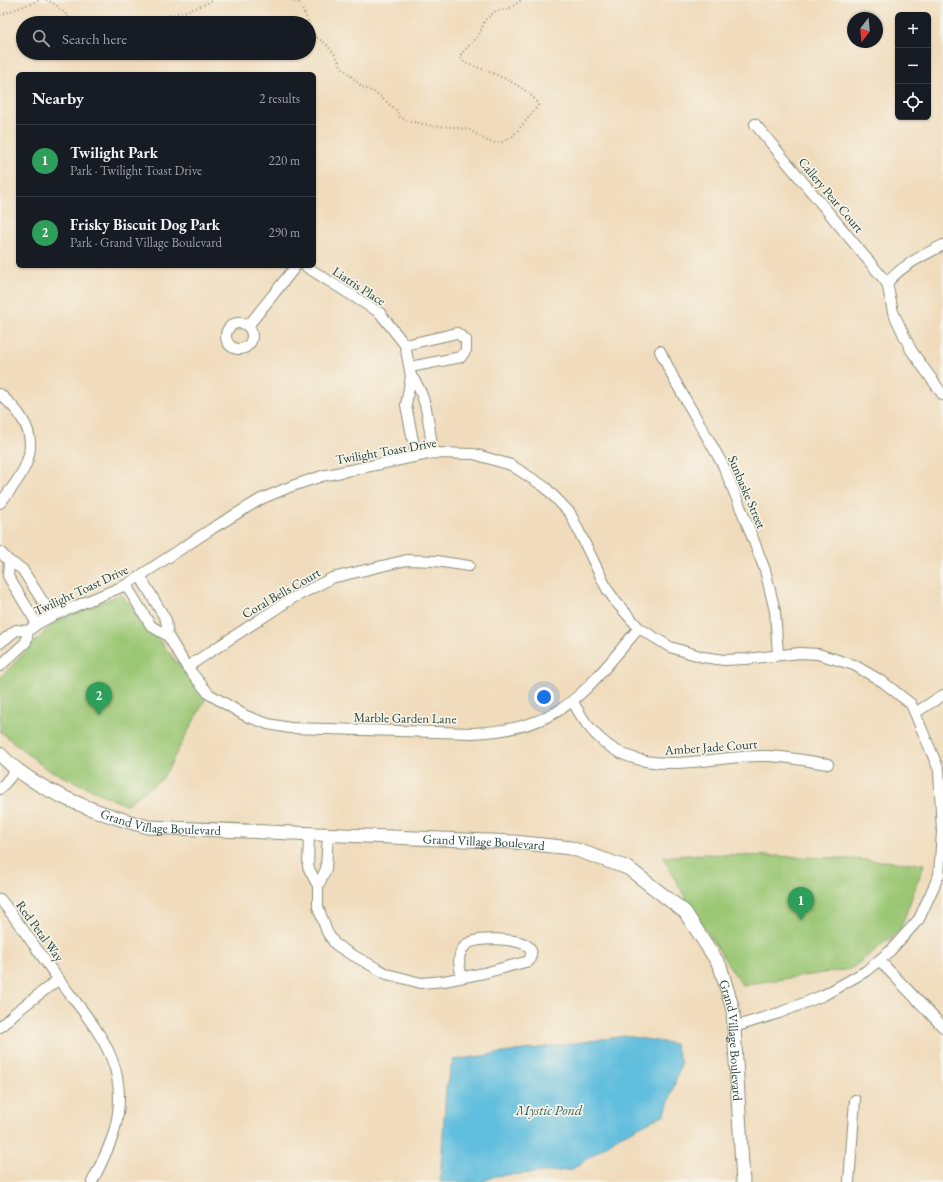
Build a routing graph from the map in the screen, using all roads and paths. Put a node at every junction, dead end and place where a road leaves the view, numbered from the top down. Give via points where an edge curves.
1 (40, 0) edge
2 (46, 0) edge
3 (214, 0) edge
4 (291, 0) edge
5 (521, 0) edge
6 (0, 15) edge
7 (68, 16) edge
8 (167, 16) edge
9 (306, 16) edge
10 (316, 37) edge
11 (755, 124) dead end
12 (943, 245) edge
13 (294, 268) edge
14 (308, 268) edge
15 (887, 283) junction
16 (248, 326) dead end
17 (405, 346) junction
18 (660, 351) dead end
19 (411, 372) junction
20 (0, 394) edge
21 (943, 395) edge
22 (433, 453) junction
23 (416, 456) junction
24 (0, 503) edge
25 (0, 552) edge
26 (9, 561) junction
27 (469, 566) dead end
28 (140, 576) junction
29 (126, 585) junction
30 (52, 616) junction
31 (37, 624) junction
32 (639, 628) junction
33 (28, 631) junction
34 (168, 636) junction
35 (0, 644) edge
36 (778, 654) junction
37 (0, 666) edge
38 (187, 667) junction
39 (943, 695) edge
40 (573, 702) junction
41 (915, 713) junction
42 (0, 756) edge
43 (828, 764) dead end
44 (17, 769) junction
45 (0, 789) edge
46 (308, 834) junction
47 (328, 834) junction
48 (318, 886) junction
49 (0, 899) edge
50 (879, 960) junction
51 (462, 977) junction
52 (59, 979) junction
53 (734, 1027) junction
54 (943, 1027) edge
55 (0, 1028) edge
56 (855, 1100) dead end
57 (92, 1182) edge
58 (743, 1182) edge
59 (849, 1182) edge

1 - 6 path
2 - 7 path via 55,4
3 - 8 path via 201,7
4 - 9 path via 299,3
5 - 10 path via 509,9 496,11 486,20 479,35 461,54 462,60 466,63 510,82 538,102 535,110 513,136 503,142 489,142 470,130 434,126 400,117 396,110 376,93 364,88 341,66 326,44
11 - 15 street, Callery Pear Court
12 - 15 street via 916,259 892,276
13 - 16 street
14 - 17 street, Liatris Place via 380,313
15 - 21 street via 893,312 911,350
17 - 19 street, Liatris Place
17 - 19 street via 457,333 466,340 466,350 461,357
18 - 36 street, Sunbaske Street via 723,464 748,526 765,570 773,604
19 - 22 street, Liatris Place via 423,400
19 - 23 street, Liatris Place via 406,405
20 - 24 street via 21,417 30,438 28,461 14,486
22 - 23 street, Twilight Toast Drive
22 - 32 street, Twilight Toast Drive via 474,454 492,458 511,465 545,487 570,513 607,589
23 - 28 street, Twilight Toast Drive via 322,476 261,499
25 - 26 street
26 - 30 street via 22,569
26 - 31 street via 8,576
27 - 38 street, Coral Bells Court via 406,560 332,578 291,599
28 - 29 street, Twilight Toast Drive
28 - 34 street, Marble Garden Lane via 166,620
29 - 30 street, Twilight Toast Drive
29 - 34 street, Marble Garden Lane via 151,626
30 - 31 street, Twilight Toast Drive
31 - 33 street, Twilight Toast Drive
32 - 36 street, Twilight Toast Drive via 670,647 703,657 724,660
32 - 40 street, Marble Garden Lane
33 - 35 street, Twilight Toast Drive via 16,630
33 - 37 street, Twilight Toast Drive via 26,642
34 - 38 street, Marble Garden Lane
36 - 41 street, Twilight Toast Drive via 818,654 854,665 905,699
38 - 40 street, Marble Garden Lane via 209,694 225,705 268,724 290,728 473,733 501,731 547,718
39 - 41 street
40 - 43 street, Amber Jade Court via 590,728 611,748 637,760 682,764 764,756
41 - 50 street, Twilight Toast Drive via 939,770 942,832 939,875 920,919
42 - 44 street, Grand Village Boulevard
44 - 45 street
44 - 46 street, Grand Village Boulevard via 97,813 148,827
46 - 47 street, Grand Village Boulevard
46 - 48 street via 308,867
47 - 48 street via 326,869
47 - 53 street, Grand Village Boulevard via 514,842 571,848 628,868 685,912 720,966 733,1010
48 - 51 street via 318,906 327,932 335,944 347,952 387,974 420,982
49 - 52 street, Red Petal Way
50 - 53 street, Twilight Toast Drive via 866,971 824,995
50 - 54 street
51 - 51 street via 529,961 532,953 523,942 511,940 467,943 461,951 459,963
52 - 55 street via 16,1012
52 - 57 street, Red Petal Way via 91,1020 107,1045 115,1066 118,1114 114,1133
53 - 58 street, Grand Village Boulevard
56 - 59 street

